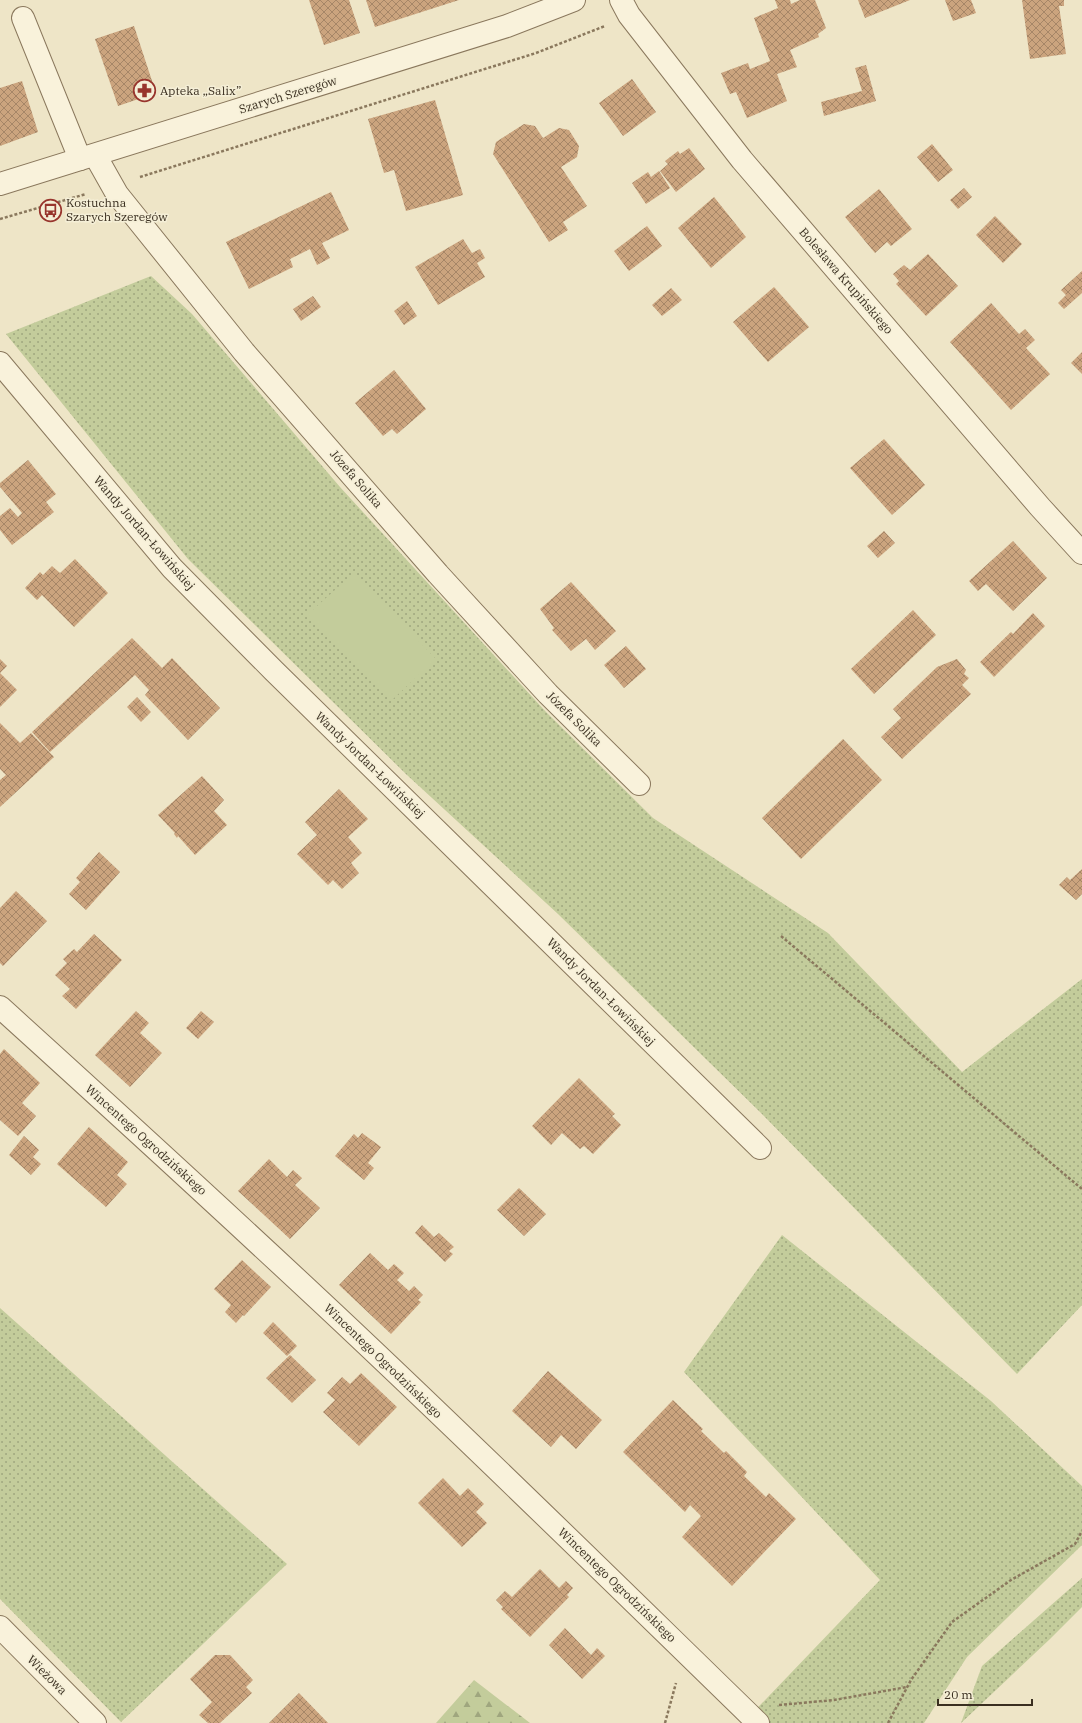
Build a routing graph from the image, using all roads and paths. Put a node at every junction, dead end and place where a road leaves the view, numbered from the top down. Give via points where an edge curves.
1 (574, 0) edge
2 (625, 7) edge
3 (23, 18) dead end
4 (88, 157) junction
5 (0, 184) edge
6 (113, 186) junction
7 (0, 219) edge
8 (0, 363) edge
9 (1082, 553) edge
10 (639, 784) dead end
11 (782, 936) dead end
12 (0, 1007) edge
13 (760, 1148) dead end
14 (1082, 1189) edge
15 (1082, 1531) edge
16 (0, 1627) edge
17 (685, 1651) junction
18 (907, 1686) junction
19 (751, 1716) edge
20 (95, 1723) edge
21 (665, 1723) edge
22 (888, 1723) edge

1 - 4 street, Szarych Szeregów via 507,26
2 - 6 path via 604,27 536,54
2 - 9 street, Bolesława Krupińskiego via 742,160
3 - 4 street, Józefa Solika
4 - 5 street, Szarych Szeregów
4 - 6 street, Józefa Solika
6 - 7 path
6 - 10 street, Józefa Solika via 244,352 438,574 548,694
8 - 13 street, Wandy Jordan-Łowińskiej via 172,568
11 - 14 path
12 - 17 street, Wincentego Ogrodzińskiego via 318,1298
15 - 18 path via 1075,1544 1011,1580 952,1622
16 - 20 street, Wieżowa
17 - 19 street, Wincentego Ogrodzińskiego
17 - 21 path
18 - 19 path
18 - 22 path

